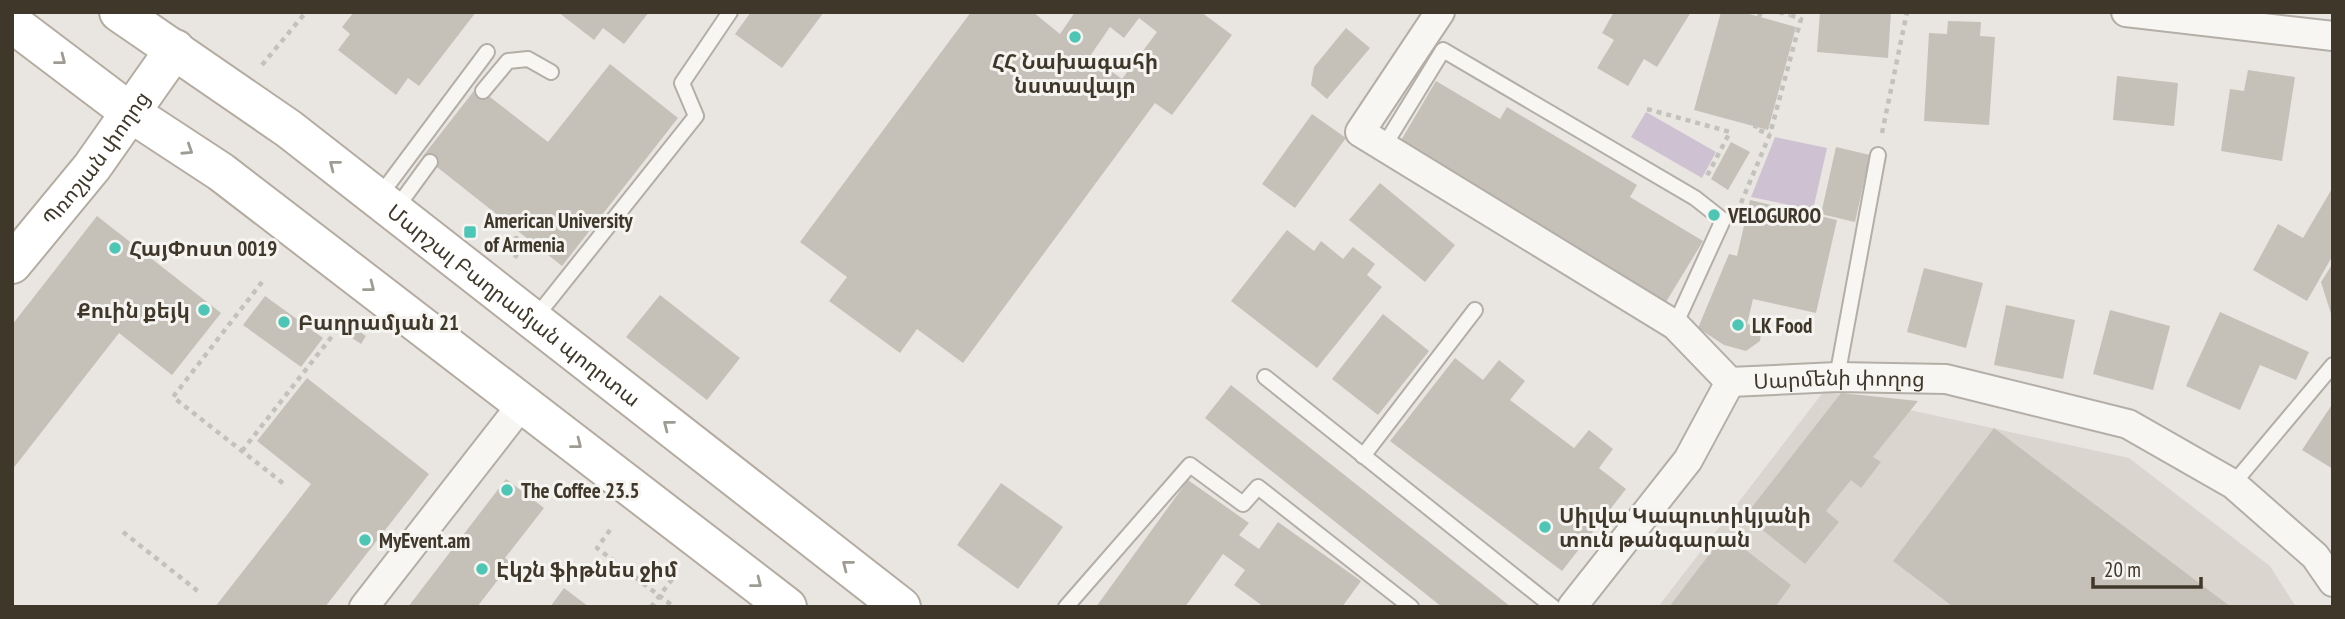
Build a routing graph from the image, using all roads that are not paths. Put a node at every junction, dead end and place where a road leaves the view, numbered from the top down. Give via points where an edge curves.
1 (119, 12) edge
2 (730, 12) edge
3 (1440, 12) edge
4 (2126, 12) edge
5 (12, 23) edge
6 (2333, 36) edge
7 (175, 49) junction
8 (487, 52) dead end
9 (551, 72) dead end
10 (483, 91) dead end
11 (120, 106) junction
12 (1372, 139) junction
13 (1878, 155) road end
14 (430, 162) dead end
15 (386, 205) junction
16 (12, 227) edge
17 (12, 264) edge
18 (1475, 310) dead end
19 (533, 321) junction
20 (1675, 325) junction
21 (2333, 365) edge
22 (1265, 377) dead end
23 (1837, 377) junction
24 (1730, 382) junction
25 (523, 403) junction
26 (1363, 456) junction
27 (2233, 484) junction
28 (2333, 582) edge
29 (364, 607) edge
30 (787, 607) edge
31 (901, 607) edge
32 (1066, 607) edge
33 (1411, 607) edge
34 (1553, 607) edge
35 (1572, 607) edge

1 - 7 main road, Մարշալ Բաղրամյան պողոտա
2 - 19 lane via 682,83 696,116
3 - 12 street
4 - 6 street
5 -> 11 main road
7 - 11 main road, Պռոշյան փողոց
15 -> 7 main road, Մարշալ Բաղրամյան պողոտա via 265,111
8 - 15 lane
9 - 10 lane via 528,59 508,61
11 - 16 main road, Պռոշյան փողոց
11 - 17 main road, Պռոշյան փողոց
11 -> 25 main road via 221,172
12 - 20 street, Սարմենի փողոց
12 - 20 lane via 1443,50 1695,198 1723,220
13 - 23 lane
14 - 15 lane
15 - 19 main road, Մարշալ Բաղրամյան պողոտա
18 - 26 lane
31 -> 19 main road, Մարշալ Բաղրամյան պողոտա
20 - 24 street, Սարմենի փողոց
21 - 27 lane
22 - 26 lane
23 - 24 street, Սարմենի փողոց
23 - 27 street, Սարմենի փողոց via 1946,379 2128,424
24 - 35 street via 1688,460
25 - 29 street
25 -> 30 main road
26 - 34 lane
27 - 28 street, Սարմենի փողոց via 2315,556
32 - 33 lane via 1190,465 1243,504 1258,487

